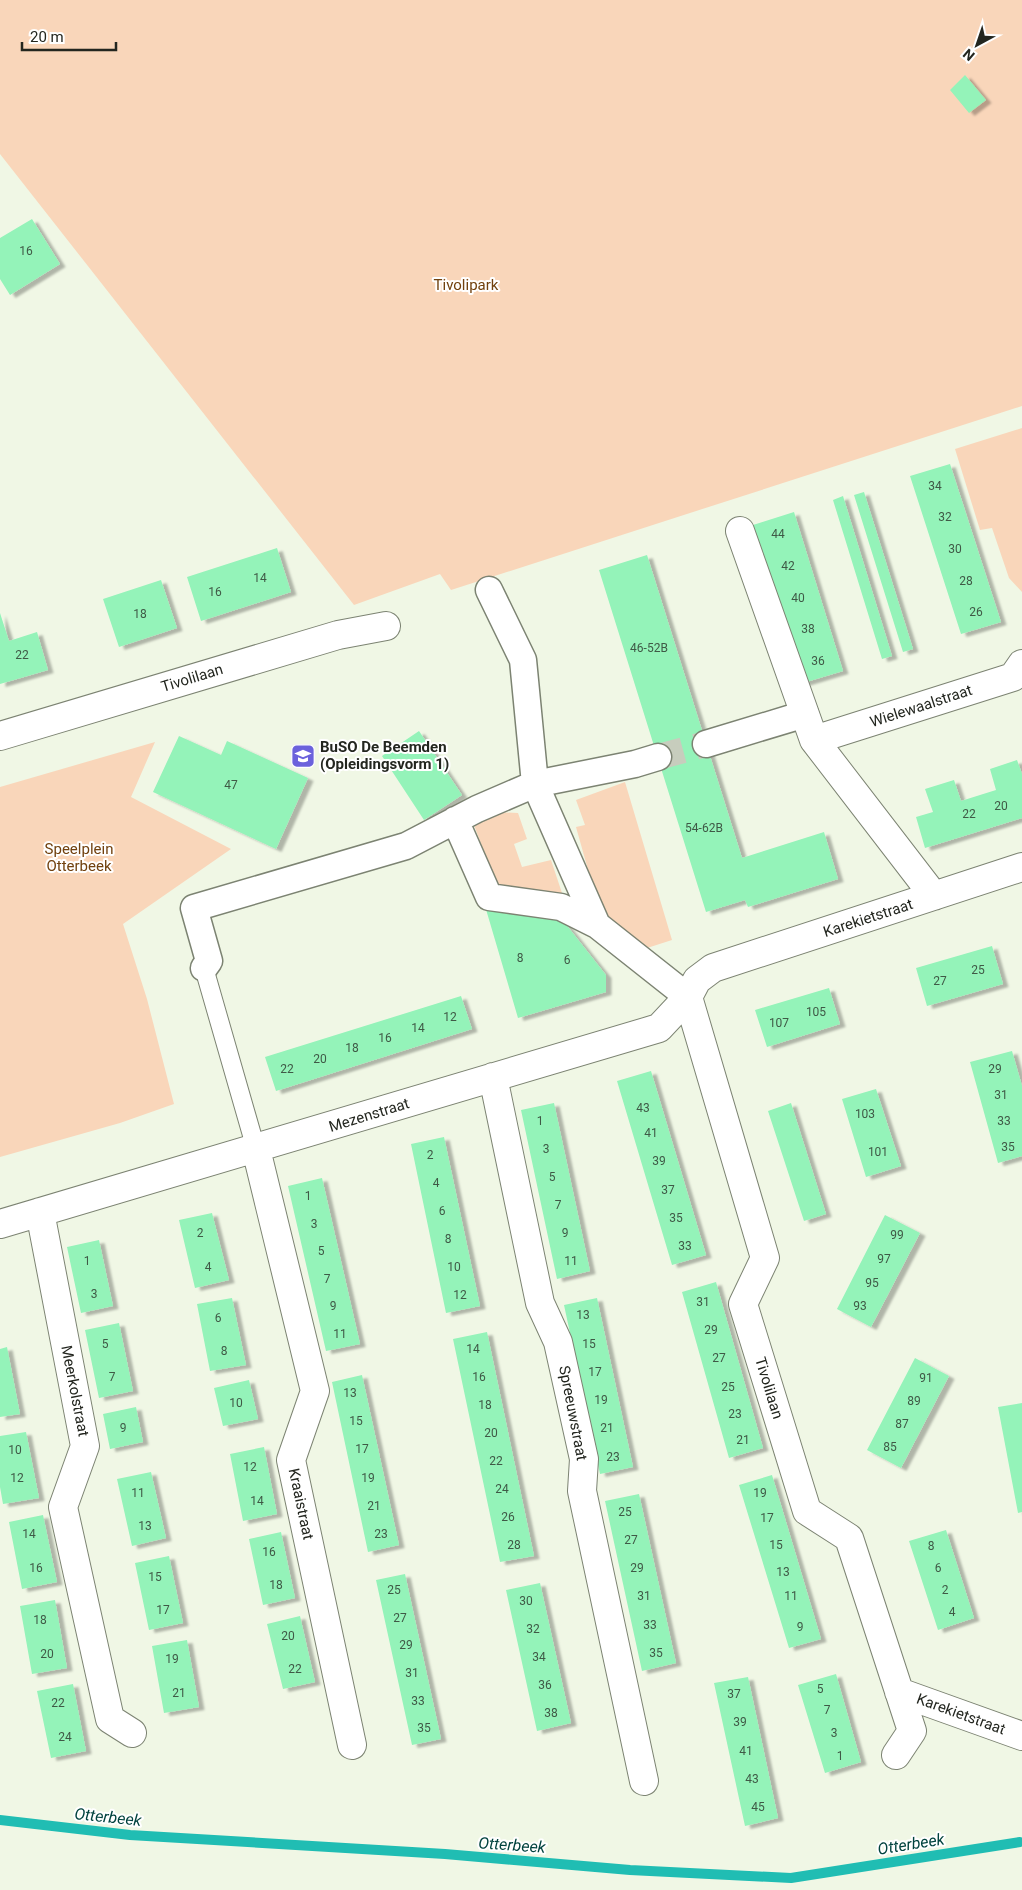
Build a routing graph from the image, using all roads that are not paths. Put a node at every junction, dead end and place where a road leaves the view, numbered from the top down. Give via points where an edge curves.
1 (740, 531) dead end
2 (489, 590) dead end
3 (386, 626) dead end
4 (1022, 664) edge
5 (805, 714) junction
6 (0, 736) edge
7 (814, 740) junction
8 (706, 744) tunnel mouth
9 (658, 757) tunnel mouth
10 (535, 784) junction
11 (455, 820) junction
12 (1022, 868) edge
13 (934, 896) junction
14 (597, 925) junction
15 (204, 968) joint
16 (713, 968) joint
17 (688, 997) junction
18 (493, 1077) junction
19 (256, 1149) junction
20 (40, 1212) junction
21 (0, 1224) edge
22 (899, 1692) junction
23 (132, 1733) dead end
24 (1022, 1736) edge
25 (352, 1745) dead end
26 (896, 1755) dead end
27 (644, 1781) dead end

1 - 5 street
2 - 10 street via 523,660
3 - 6 street, Tivolilaan via 338,635
4 - 7 street, Wielewaalstraat via 1013,677
5 - 7 street
5 - 8 street
7 - 13 street
9 - 10 street
10 - 11 street
10 - 14 street
11 - 14 street via 489,898 561,907
11 - 15 street via 406,846 194,908 209,961
12 - 13 street, Karekietstraat
13 - 16 street, Karekietstraat
14 - 17 street
15 - 19 lane
16 - 17 street, Mezenstraat via 697,980
17 - 18 street, Mezenstraat via 659,1028
17 - 22 street, Tivolilaan via 766,1258 743,1304 807,1511 849,1538
18 - 19 street, Mezenstraat
18 - 27 street, Spreeuwstraat via 540,1303 558,1342 584,1459 582,1491
19 - 20 street, Mezenstraat
19 - 25 street, Kraaistraat via 315,1391 291,1460
20 - 21 street, Mezenstraat
20 - 23 street, Meerkolstraat via 85,1446 63,1507 110,1719
22 - 24 street, Karekietstraat
22 - 26 street, Tivolilaan via 912,1731

